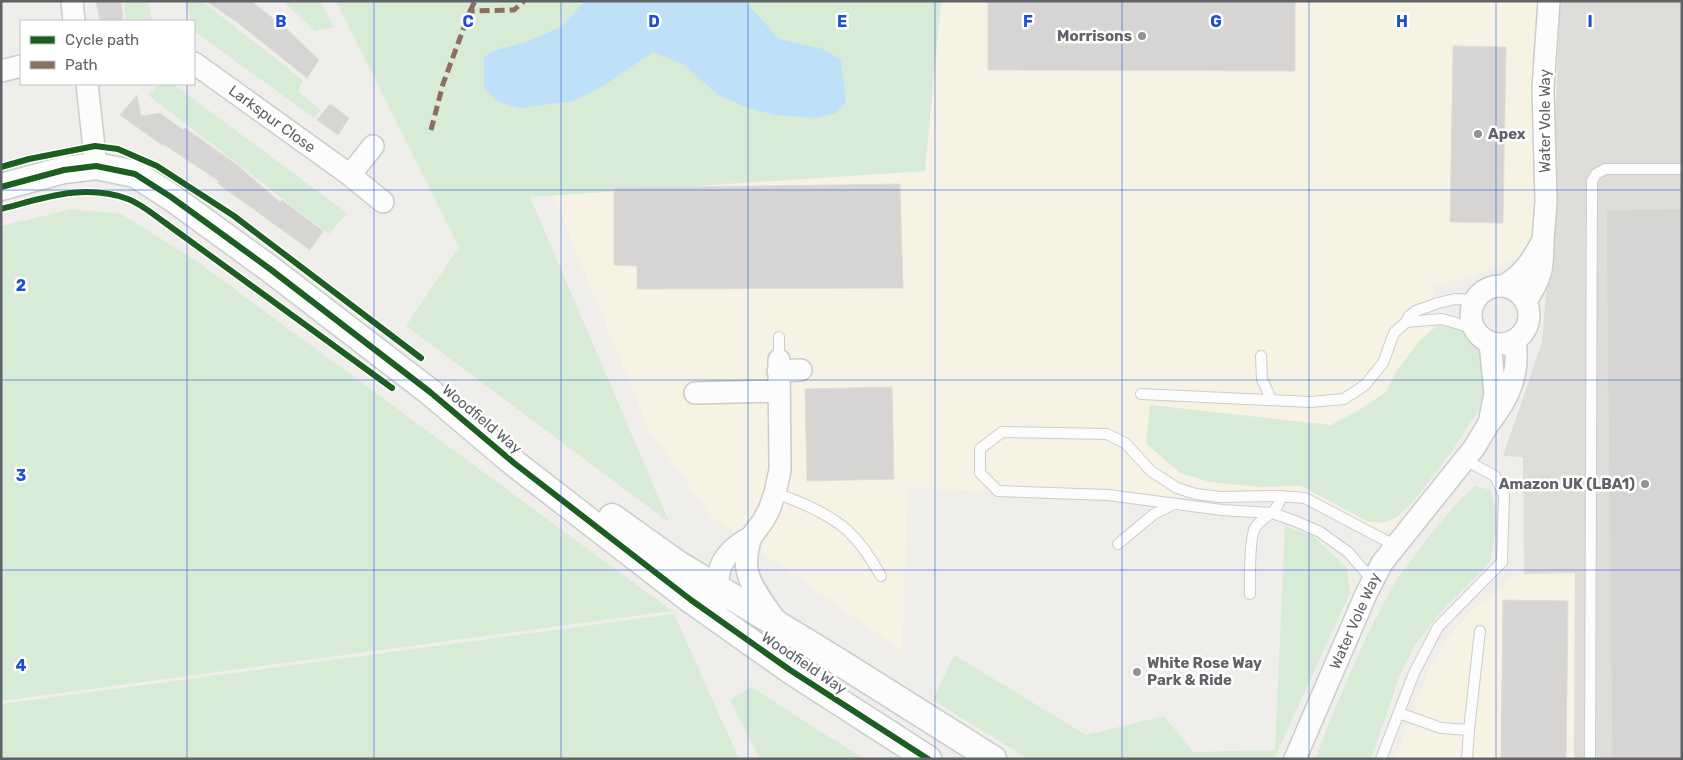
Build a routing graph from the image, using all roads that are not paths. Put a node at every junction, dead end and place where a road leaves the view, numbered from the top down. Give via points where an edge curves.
1 (72, 1) edge
2 (1549, 1) edge
3 (74, 20) edge
4 (195, 64) edge
5 (20, 66) edge
6 (1, 71) edge
7 (87, 85) edge
8 (373, 146) dead end
9 (96, 166) junction
10 (1682, 169) edge
11 (350, 176) junction
12 (1, 187) edge
13 (383, 202) dead end
14 (1543, 240) junction
15 (1504, 286) junction
16 (1474, 300) junction
17 (1526, 301) junction
18 (1406, 322) junction
19 (1473, 328) junction
20 (779, 337) dead end
21 (1515, 341) junction
22 (1490, 343) junction
23 (1261, 356) dead end
24 (801, 370) dead end
25 (778, 374) junction
26 (430, 392) junction
27 (695, 393) dead end
28 (1141, 394) dead end
29 (1271, 399) junction
30 (1489, 423) junction
31 (1465, 460) junction
32 (775, 493) junction
33 (1281, 496) junction
34 (1175, 504) junction
35 (1272, 513) junction
36 (751, 537) junction
37 (1118, 544) dead end
38 (1396, 546) junction
39 (881, 576) dead end
40 (1372, 581) junction
41 (717, 588) junction
42 (1250, 594) dead end
43 (779, 625) junction
44 (1480, 631) dead end
45 (741, 635) junction
46 (1398, 713) junction
47 (1469, 730) junction
48 (928, 759) edge
49 (993, 759) edge
50 (1295, 759) edge
51 (1381, 759) edge
52 (1467, 759) edge
53 (1590, 759) edge

1 - 3 street
2 - 14 street, Water Vole Way via 1543,89 1546,201
4 - 11 street, Larkspur Close
5 - 6 street
7 - 9 street
8 - 11 street
9 - 12 street, Woodfield Way via 64,170
9 - 26 street, Woodfield Way via 135,174 171,197
10 - 53 lane via 1605,169 1592,181
11 - 13 street, Larkspur Close
14 - 15 street, Water Vole Way via 1530,265
14 - 17 street, Water Vole Way via 1541,273
15 - 16 street via 1488,288
15 - 17 street via 1514,289
16 - 18 lane via 1438,303 1416,311
16 - 19 street
17 - 21 street via 1529,320
18 - 19 lane via 1442,319
18 - 29 lane via 1394,333 1383,363 1365,385 1344,399 1310,402
19 - 22 street
20 - 25 lane
21 - 22 street
21 - 30 street, Water Vole Way via 1517,354 1510,392
22 - 30 street, Water Vole Way via 1495,393
23 - 29 lane via 1262,379
24 - 25 street
25 - 27 street
25 - 32 street, Woodfield Way via 780,470
26 - 41 street, Woodfield Way
26 - 45 street, Woodfield Way via 522,469
28 - 29 lane
30 - 31 street, Water Vole Way
31 - 38 street, Water Vole Way
31 - 46 lane via 1495,476 1504,495 1502,562 1438,626
32 - 36 street, Woodfield Way via 764,521
32 - 39 lane via 826,515 848,531 866,551
33 - 34 lane via 1220,496 1177,488 1151,471 1125,443 1107,434 1002,432 980,449 980,473 998,491 1108,495
33 - 35 lane via 1278,508
33 - 38 lane via 1306,498
34 - 35 lane
34 - 37 lane via 1154,514
35 - 40 lane via 1320,532 1348,552
35 - 42 lane via 1253,533
36 - 41 street, Woodfield Way via 725,557 718,573
36 - 43 street, Woodfield Way via 747,552 751,582
38 - 40 street, Water Vole Way
40 - 50 street, Water Vole Way
41 - 43 street, Woodfield Way
41 - 45 street, Woodfield Way via 730,624
43 - 49 street, Woodfield Way
44 - 47 lane
45 - 48 street, Woodfield Way
46 - 47 lane via 1441,728
46 - 51 lane
47 - 52 lane

